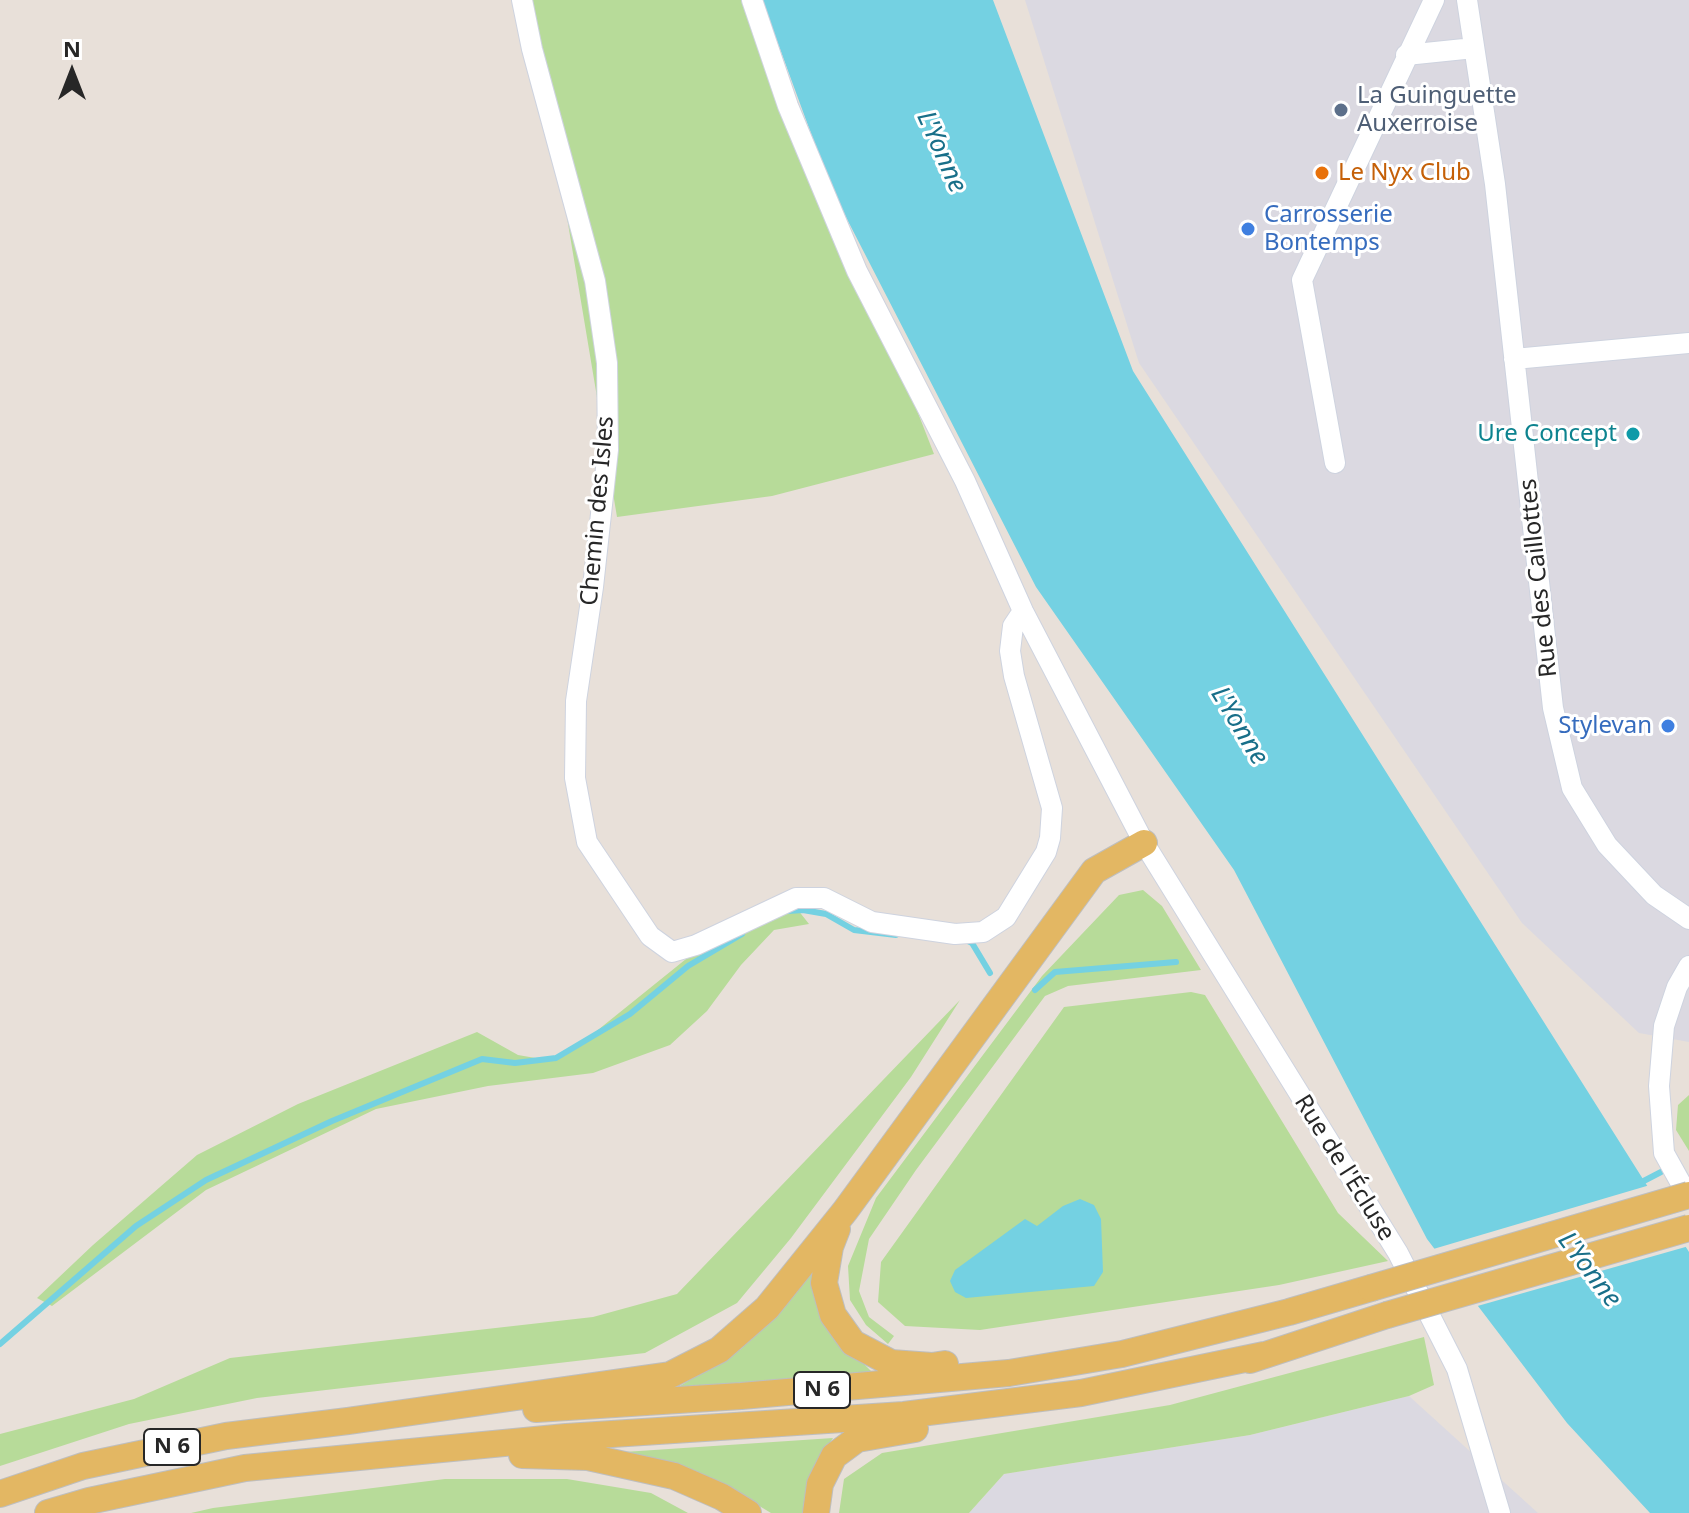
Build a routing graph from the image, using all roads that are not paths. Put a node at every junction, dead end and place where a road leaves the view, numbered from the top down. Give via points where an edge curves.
1 (522, 0) edge
2 (752, 0) edge
3 (1434, 0) edge
4 (1467, 0) edge
5 (1474, 48) junction
6 (1406, 55) junction
7 (1689, 343) edge
8 (1514, 359) junction
9 (1335, 463) dead end
10 (1023, 611) junction
11 (1144, 843) junction
12 (1689, 919) edge
13 (1689, 966) edge
14 (1689, 1196) edge
15 (845, 1211) junction
16 (1689, 1228) edge
17 (1289, 1312) junction
18 (1264, 1355) junction
19 (348, 1421) junction
20 (411, 1451) junction
21 (0, 1494) edge
22 (48, 1513) edge
23 (748, 1513) edge
24 (816, 1513) edge
25 (1500, 1513) edge

1 - 10 street, Chemin des Isles via 595,281 607,363 608,450 576,701 575,778 587,842 650,936 672,952 796,898 824,898 872,922 955,934 983,932 1006,917 1046,852 1052,808 1010,651 1013,626
2 - 10 street, Rue de l'Écluse via 788,106 857,271 965,481
3 - 6 street
4 - 5 street, Rue des Caillottes
5 - 6 street
5 - 8 street, Rue des Caillottes
6 - 9 street via 1302,280
7 - 8 street
8 - 12 street, Rue des Caillottes via 1553,708 1572,788 1607,845 1654,895
10 - 11 street, Rue de l'Écluse
11 - 15 main road via 1094,871
11 - 25 street, Rue de l'Écluse via 1398,1253 1457,1369
13 - 14 street via 1664,1026 1659,1086 1664,1153
14 - 17 main road, N 6, bridge
15 - 17 main road via 830,1247 824,1283 833,1315 853,1343 891,1363 932,1366
15 - 19 main road via 767,1308 719,1350 670,1375
16 - 18 main road, N 6, bridge
17 - 19 main road, N 6 via 1122,1354 1009,1373
18 - 20 main road, N 6 via 1081,1393 904,1415
18 - 24 main road via 1184,1383 857,1439 834,1456 820,1484
19 - 21 main road, N 6 via 212,1439 83,1466
20 - 22 main road, N 6 via 245,1468
20 - 23 main road via 588,1457 674,1476

